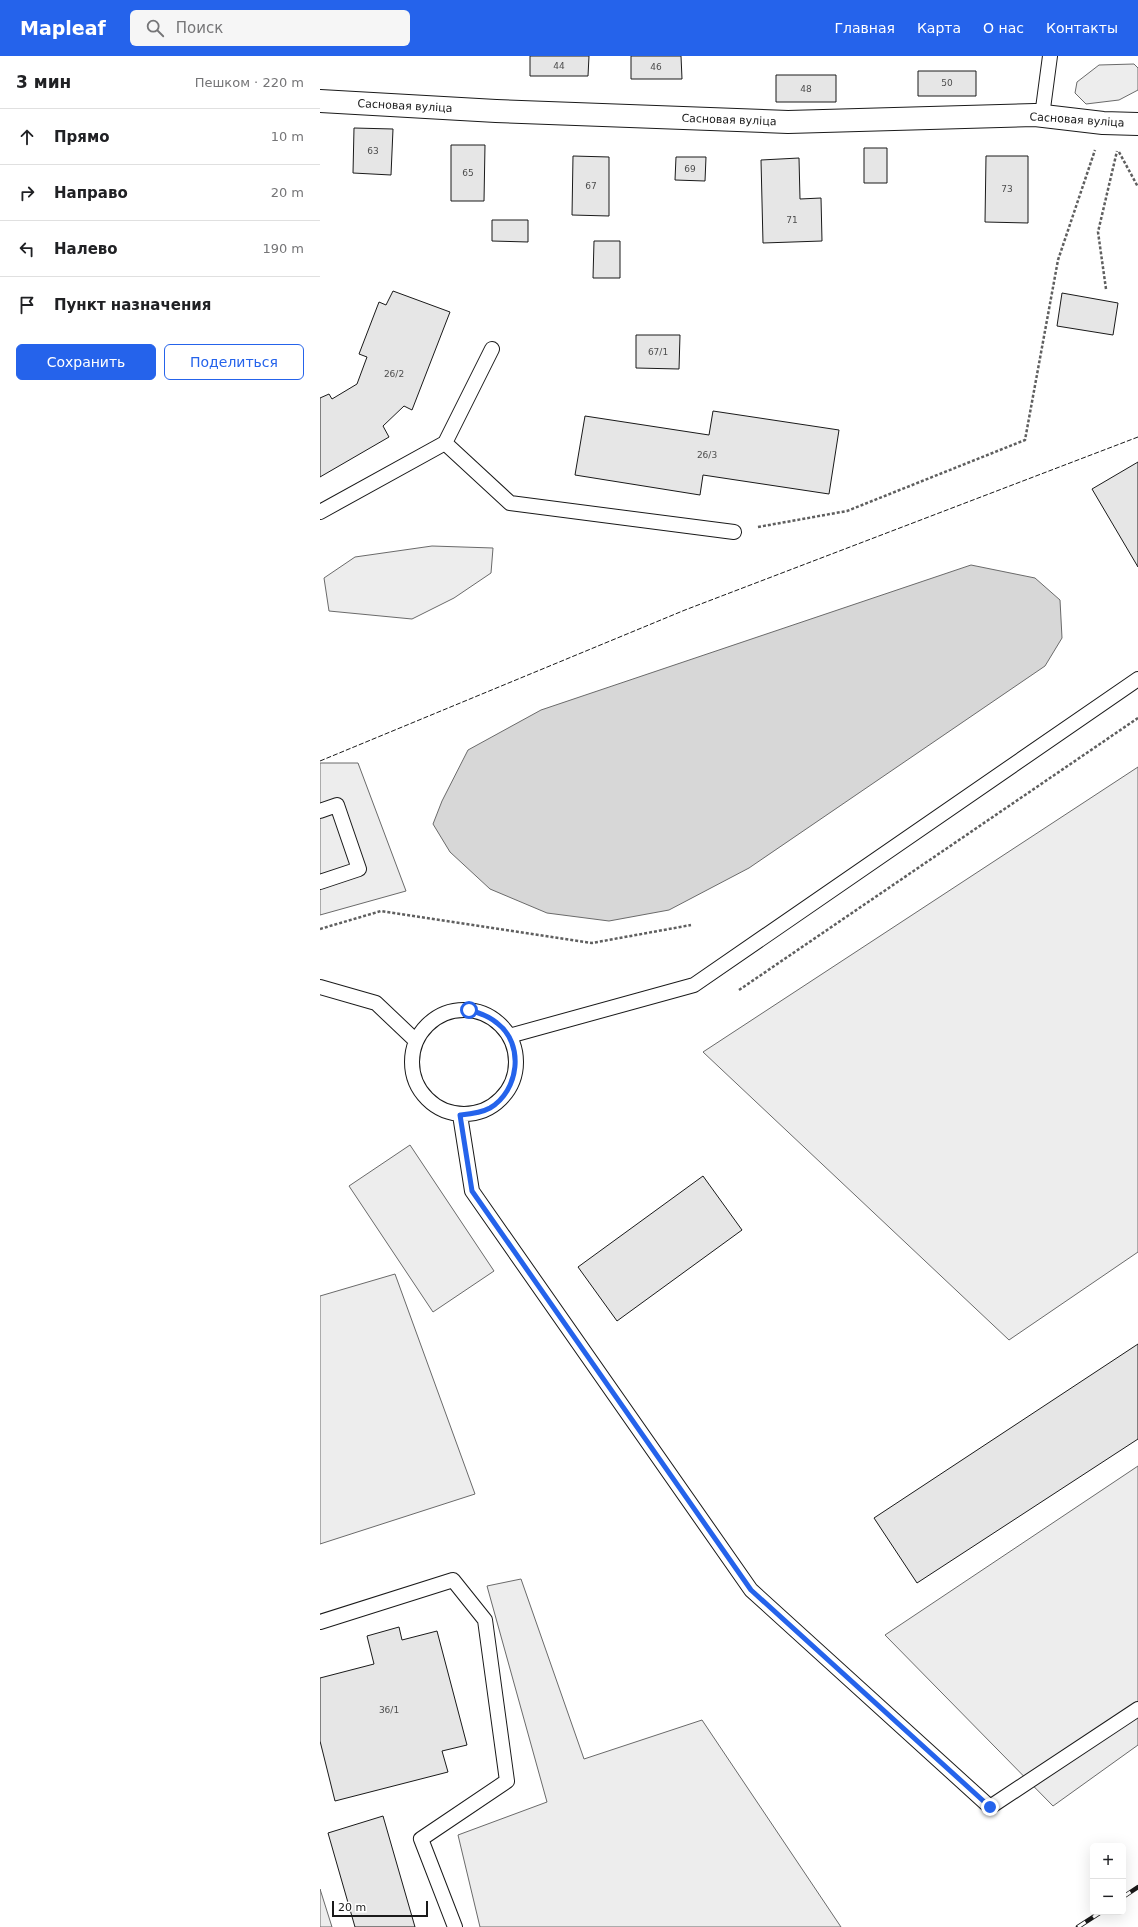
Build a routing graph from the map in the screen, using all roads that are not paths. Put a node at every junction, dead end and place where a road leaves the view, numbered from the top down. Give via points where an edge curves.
1 (1050, 56) edge
2 (320, 101) edge
3 (1042, 116) junction
4 (1138, 124) edge
5 (492, 349) dead end
6 (445, 443) junction
7 (320, 512) edge
8 (734, 532) road end
9 (1138, 679) edge
10 (320, 812) edge
11 (320, 882) edge
12 (320, 987) edge
13 (509, 1036) junction
14 (416, 1041) junction
15 (460, 1115) junction
16 (320, 1622) edge
17 (1138, 1709) edge
18 (455, 1927) edge

1 - 3 lane
2 - 3 street, Сасновая вуліца via 496,111 788,122
3 - 4 street, Сасновая вуліца
5 - 6 lane
6 - 7 lane
6 - 8 lane via 510,503
9 - 13 lane via 694,985
10 - 11 lane via 337,805 359,869
12 - 14 lane via 376,1002
13 - 14 lane via 499,1024 485,1015 469,1010 453,1011 438,1017 425,1027
13 - 15 lane via 515,1057 511,1084 502,1098 490,1108 474,1114
14 - 15 lane via 412,1068 418,1088 428,1101 442,1110
15 - 17 lane via 472,1191 751,1590 990,1807
16 - 18 lane via 453,1580 485,1620 507,1781 421,1839

